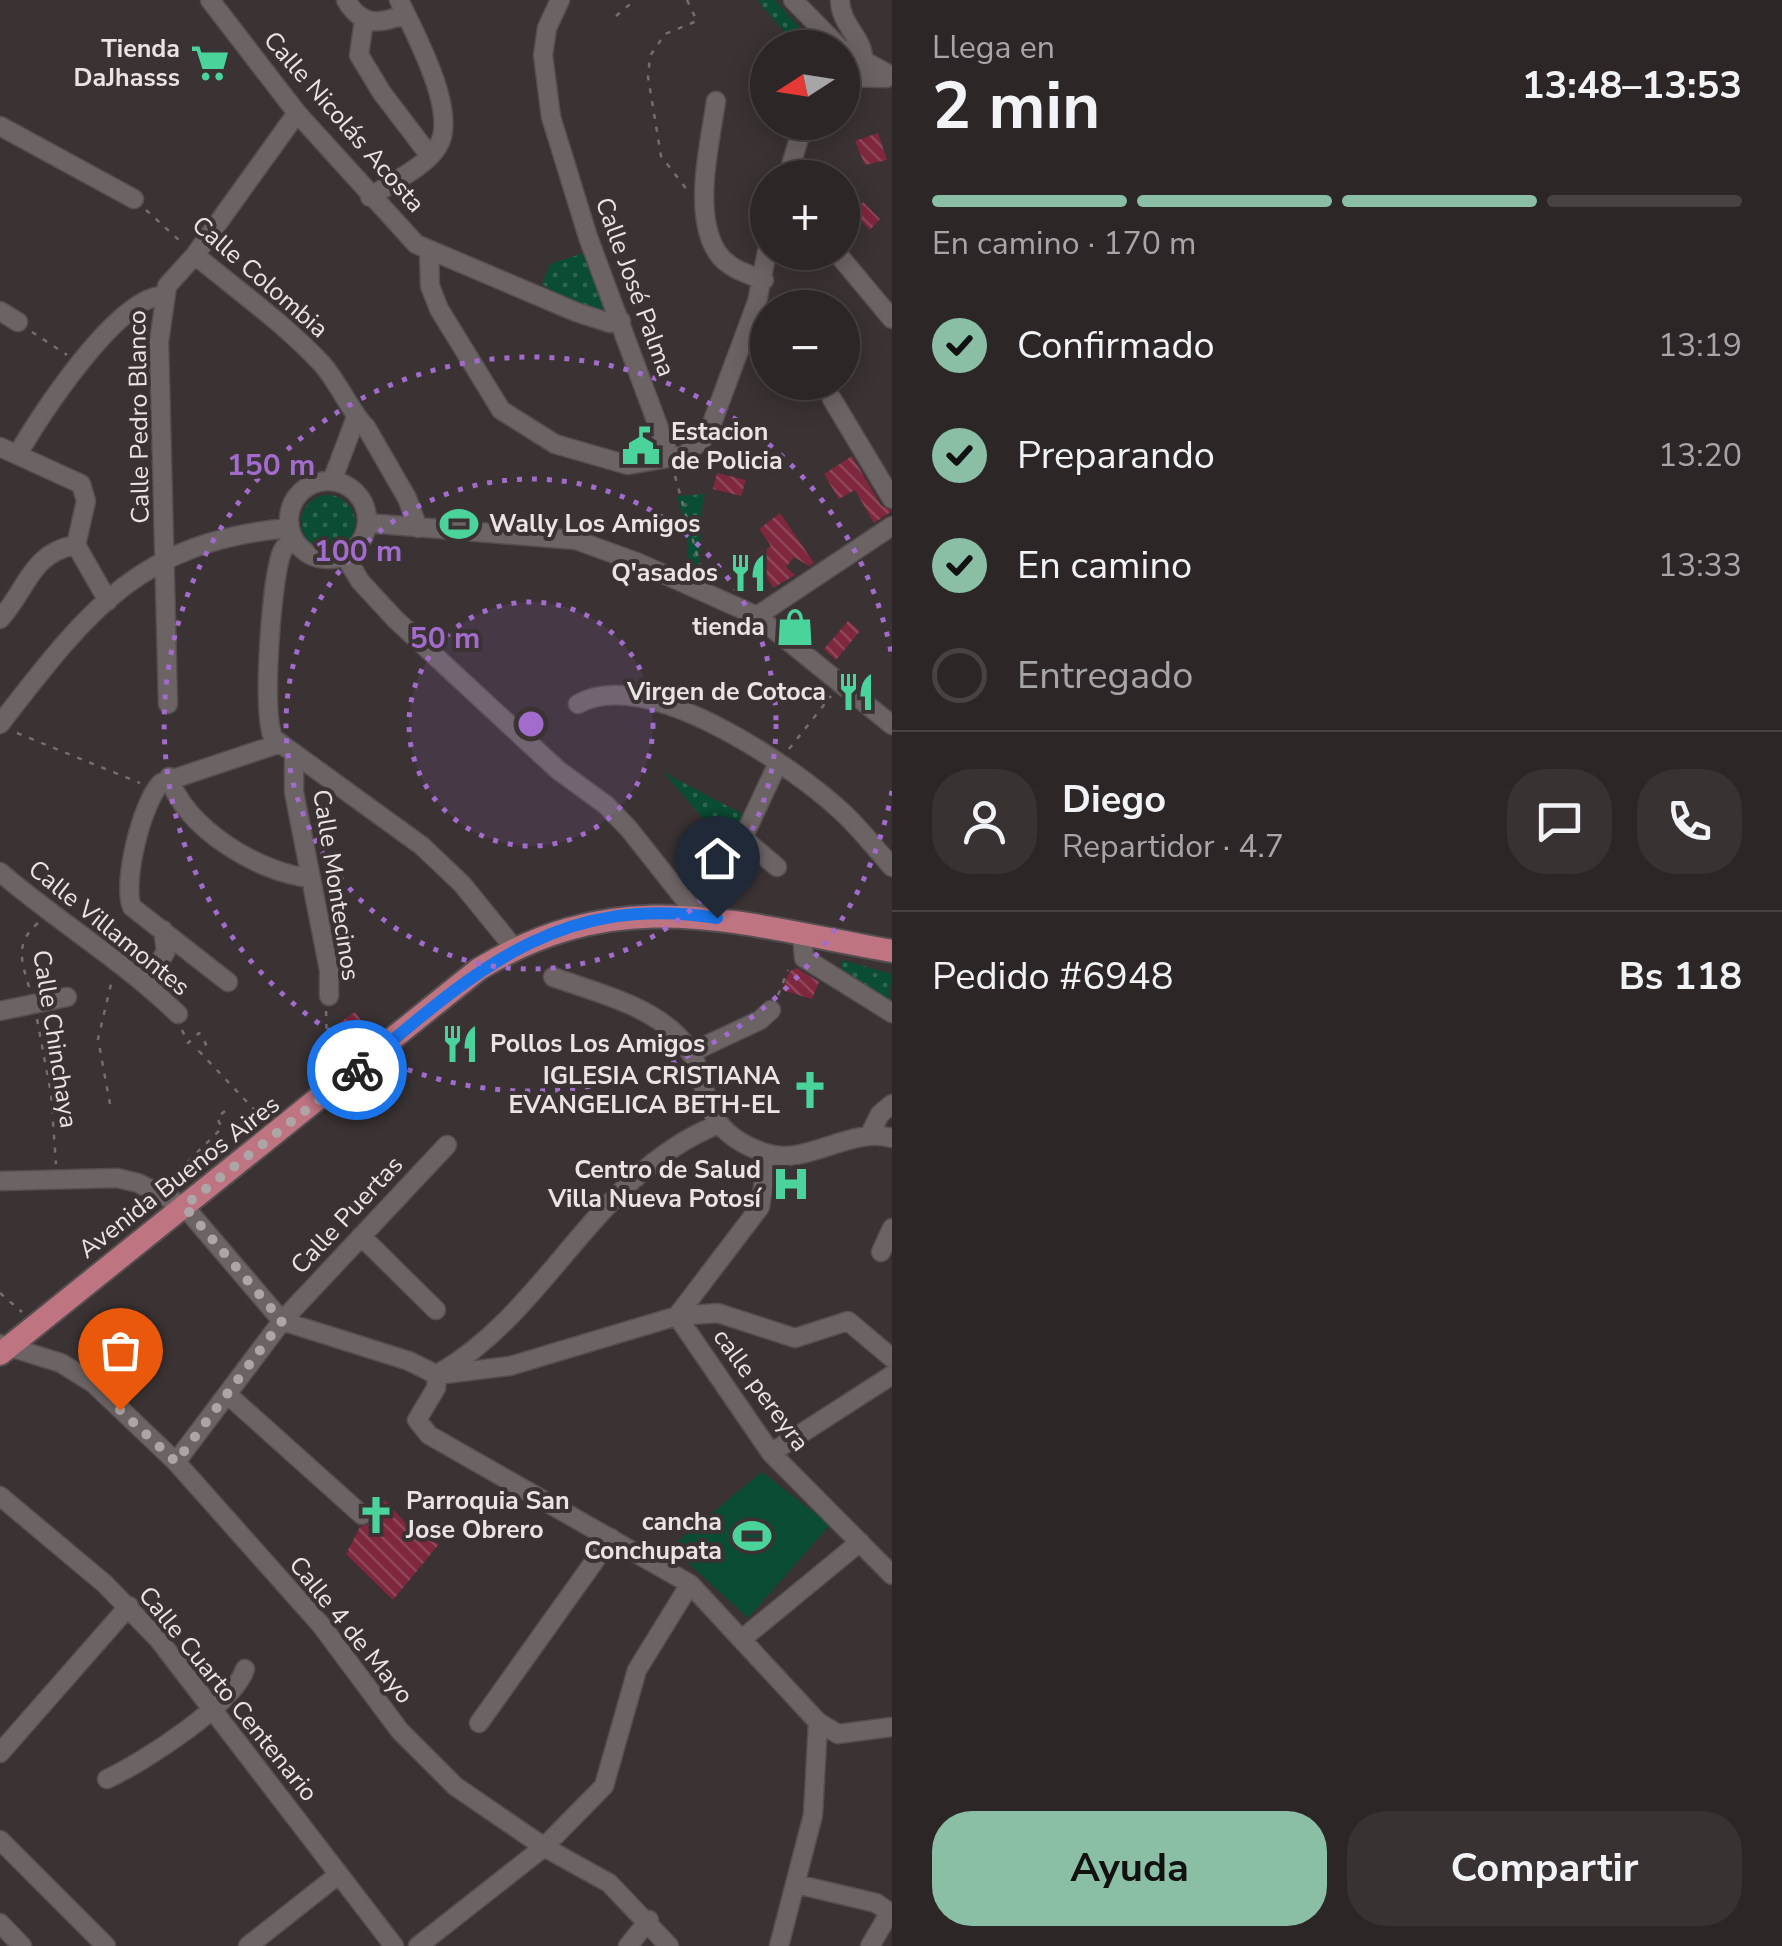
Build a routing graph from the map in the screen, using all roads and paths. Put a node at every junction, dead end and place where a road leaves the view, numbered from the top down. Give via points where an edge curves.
1 (210, 0) edge
2 (346, 0) edge
3 (560, 0) edge
4 (635, 0) edge
5 (687, 0) edge
6 (793, 0) edge
7 (840, 0) edge
8 (402, 7) edge
9 (616, 16) dead end
10 (364, 20) junction
11 (823, 30) edge
12 (860, 58) edge
13 (864, 60) junction
14 (891, 76) edge
15 (860, 77) edge
16 (716, 101) dead end
17 (297, 113) junction
18 (0, 126) edge
19 (430, 156) junction
20 (370, 197) junction
21 (134, 199) joint
22 (705, 211) junction
23 (429, 251) junction
24 (195, 254) junction
25 (765, 270) edge
26 (851, 270) edge
27 (764, 280) junction
28 (162, 296) junction
29 (0, 311) edge
30 (892, 319) edge
31 (621, 321) junction
32 (18, 322) joint
33 (82, 364) junction
34 (833, 400) edge
35 (355, 420) junction
36 (9, 450) edge
37 (670, 458) junction
38 (332, 481) junction
39 (892, 500) edge
40 (367, 523) junction
41 (892, 526) edge
42 (418, 528) junction
43 (291, 534) junction
44 (76, 545) junction
45 (168, 555) junction
46 (344, 556) junction
47 (706, 590) junction
48 (108, 601) junction
49 (757, 616) junction
50 (0, 620) edge
51 (841, 683) junction
52 (168, 704) dead end
53 (578, 704) dead end
54 (0, 724) edge
55 (892, 724) edge
56 (17, 733) dead end
57 (286, 748) junction
58 (778, 763) junction
59 (162, 783) junction
60 (744, 838) junction
61 (777, 867) dead end
62 (892, 867) edge
63 (0, 872) edge
64 (311, 878) junction
65 (49, 914) junction
66 (696, 915) junction
67 (163, 930) junction
68 (803, 947) junction
69 (514, 948) junction
70 (892, 951) edge
71 (117, 964) junction
72 (553, 978) dead end
73 (228, 982) dead end
74 (147, 984) junction
75 (329, 996) joint
76 (67, 997) dead end
77 (35, 1005) junction
78 (771, 1010) joint
79 (0, 1011) edge
80 (178, 1014) joint
81 (892, 1014) edge
82 (690, 1053) junction
83 (350, 1076) junction
84 (110, 1104) dead end
85 (892, 1104) edge
86 (226, 1110) dead end
87 (716, 1125) junction
88 (870, 1134) junction
89 (275, 1137) junction
90 (892, 1138) edge
91 (447, 1146) dead end
92 (768, 1155) junction
93 (0, 1180) edge
94 (58, 1181) junction
95 (160, 1194) junction
96 (184, 1206) junction
97 (892, 1228) edge
98 (361, 1236) junction
99 (882, 1252) dead end
100 (0, 1293) edge
101 (436, 1310) dead end
102 (678, 1316) junction
103 (282, 1321) junction
104 (36, 1326) junction
105 (3, 1348) edge
106 (892, 1358) edge
107 (437, 1374) junction
108 (892, 1375) edge
109 (227, 1394) junction
110 (771, 1453) junction
111 (176, 1462) junction
112 (0, 1496) edge
113 (362, 1515) dead end
114 (611, 1538) junction
115 (860, 1542) junction
116 (892, 1575) edge
117 (690, 1584) junction
118 (129, 1606) junction
119 (742, 1638) junction
120 (245, 1669) dead end
121 (212, 1706) junction
122 (818, 1722) junction
123 (479, 1724) dead end
124 (892, 1727) edge
125 (0, 1753) edge
126 (107, 1779) dead end
127 (0, 1840) edge
128 (544, 1847) junction
129 (338, 1875) junction
130 (796, 1884) junction
131 (891, 1913) edge
132 (649, 1920) junction
133 (0, 1923) edge
134 (22, 1946) edge
135 (106, 1946) edge
136 (248, 1946) edge
137 (394, 1946) edge
138 (418, 1946) edge
139 (628, 1946) edge
140 (669, 1946) edge
141 (779, 1946) edge
142 (870, 1946) edge

1 - 17 street, Calle Nicolás Acosta
2 - 10 street
3 - 31 street, Calle José Palma via 547,28 544,85 588,237
4 - 9 path
5 - 22 path via 697,21 665,34 650,56 648,77 661,156
6 - 11 street
7 - 13 street via 842,19
8 - 10 street via 382,23
8 - 19 street via 439,98 442,134
10 - 19 street via 359,55
12 - 13 street
13 - 14 street
14 - 15 street
16 - 22 street
17 - 20 street, Calle Nicolás Acosta
17 - 24 street, Calle Pedro Blanco
18 - 21 street
19 - 20 street
20 - 23 street, Calle Nicolás Acosta
21 - 24 path, Calle Colombia
22 - 27 street via 721,256
23 - 31 street, Calle Nicolás Acosta via 576,312
23 - 37 street via 439,309 486,392 516,424 605,461 628,465
24 - 28 street, Calle Pedro Blanco
24 - 35 street, Calle Colombia via 319,361 348,396
25 - 27 street
26 - 30 street
27 - 37 street via 708,434 694,450
28 - 33 street via 135,305
28 - 45 street, Calle Pedro Blanco
29 - 32 street
31 - 37 street, Calle José Palma
32 - 33 path
33 - 36 street
34 - 39 street
35 - 38 street
35 - 42 street, Calle Colombia via 366,426
36 - 44 street via 80,484 86,501
37 - 47 path
38 - 40 street via 354,492
38 - 43 street via 299,494 289,515
40 - 42 street
40 - 46 street via 363,538
41 - 49 street
42 - 47 street via 576,540
43 - 45 street via 207,540
43 - 46 street via 312,556
43 - 57 street, Calle Montecinos via 279,560 266,706
44 - 48 street
44 - 50 street via 38,562
45 - 48 street
45 - 52 street, Calle Pedro Blanco
46 - 66 street via 395,619 618,817
47 - 49 street
48 - 54 street via 56,651
49 - 51 street
51 - 55 street
51 - 58 path
53 - 58 street via 610,695 655,700
56 - 59 path
57 - 59 street
57 - 64 street, Calle Montecinos
57 - 69 street via 434,856
58 - 60 street
58 - 62 street via 839,809
59 - 64 street via 210,836
59 - 67 street via 132,862 128,893 132,907
60 - 61 street
60 - 66 street
63 - 65 street, Calle Villamontes
64 - 75 street, Calle Montecinos
65 - 71 street, Calle Villamontes
65 - 77 path, Calle Chinchaya via 29,930 20,951
66 - 68 main road, Avenida Buenos Aires
66 - 69 main road, Avenida Buenos Aires via 634,914
67 - 73 street
67 - 74 street via 166,951
68 - 70 main road, Avenida Buenos Aires
68 - 78 path
68 - 81 street
69 - 83 main road, Avenida Buenos Aires
71 - 74 street, Calle Villamontes
71 - 84 path via 98,1039
72 - 82 street via 643,1012 676,1034
74 - 80 street, Calle Villamontes
75 - 83 path, Calle Montecinos via 327,1048
76 - 77 street
77 - 79 street
77 - 94 path, Calle Chinchaya
78 - 82 street
80 - 89 path, Calle Villamontes via 188,1026 180,1032 188,1043 199,1033 206,1044 199,1051
82 - 87 street
83 - 89 main road, Avenida Buenos Aires
85 - 88 street
86 - 95 path via 217,1118 222,1128 173,1172
87 - 92 street
87 - 107 street via 640,1176 486,1340
88 - 90 street
88 - 92 street
89 - 96 main road, Avenida Buenos Aires
91 - 98 street, Calle Puertas
92 - 102 street via 760,1208
93 - 94 street
94 - 95 street via 117,1178
95 - 96 street
96 - 103 street
96 - 104 main road, Avenida Buenos Aires
97 - 99 street
98 - 101 street
98 - 103 street, Calle Puertas
100 - 104 path
102 - 106 street via 718,1313 795,1338 848,1321
102 - 107 street via 510,1366
102 - 110 street, calle pereyra
103 - 107 street
103 - 109 street, Calle Puertas
104 - 105 main road, Avenida Buenos Aires
105 - 111 street, Calle 4 de Mayo via 61,1364 92,1383
107 - 114 street via 417,1420 429,1436
108 - 110 street
109 - 111 street, Calle Puertas
109 - 113 street
110 - 115 street, calle pereyra
111 - 128 street, Calle 4 de Mayo via 321,1625 400,1731 455,1786
112 - 118 street, Calle Cuarto Centenario
114 - 117 street
114 - 123 street
115 - 116 street, calle pereyra
115 - 119 street
117 - 119 street
117 - 128 street via 638,1670 607,1780
118 - 121 street, Calle Cuarto Centenario
118 - 125 street
119 - 122 street
120 - 121 street via 234,1691
121 - 126 street via 145,1762
121 - 129 street, Calle Cuarto Centenario
122 - 124 street via 838,1734
122 - 130 street via 815,1802
127 - 135 street
128 - 132 street, Calle 4 de Mayo via 609,1883
128 - 138 street
129 - 136 street
129 - 137 street, Calle Cuarto Centenario
130 - 131 street via 876,1903
130 - 141 street
131 - 142 street
132 - 139 street
132 - 140 street, Calle 4 de Mayo
133 - 134 street

